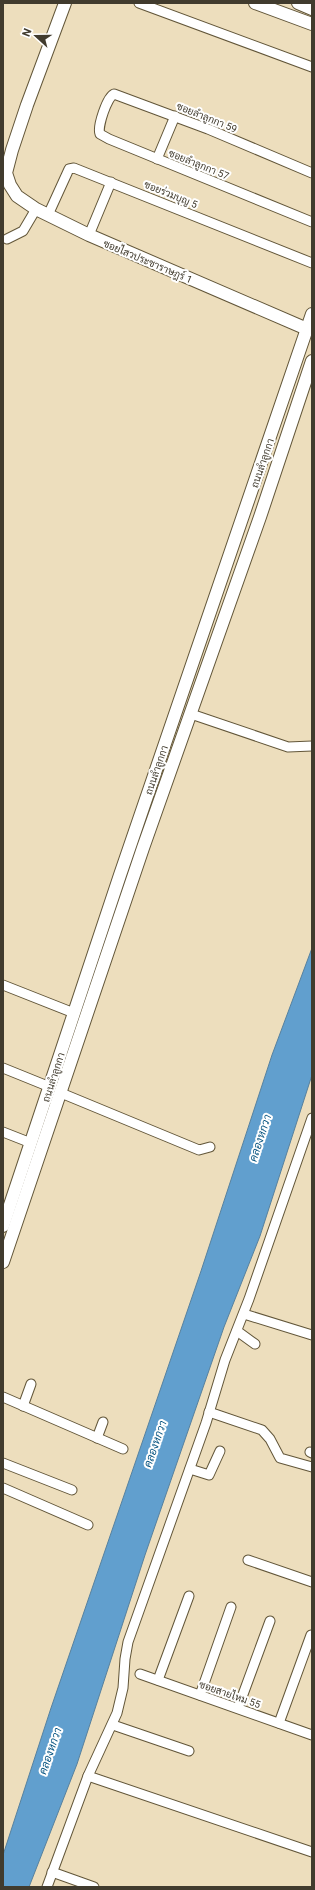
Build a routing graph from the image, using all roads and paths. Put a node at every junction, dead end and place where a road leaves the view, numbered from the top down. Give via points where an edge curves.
1 (65, 3) edge
2 (139, 3) edge
3 (255, 3) edge
4 (298, 3) edge
5 (312, 9) edge
6 (312, 24) edge
7 (312, 68) edge
8 (104, 112) joint
9 (175, 116) junction
10 (157, 159) junction
11 (312, 173) edge
12 (4, 177) edge
13 (111, 182) junction
14 (36, 210) junction
15 (48, 215) junction
16 (312, 222) edge
17 (89, 235) junction
18 (7, 239) dead end
19 (312, 263) edge
20 (312, 314) edge
21 (307, 329) junction
22 (312, 361) edge
23 (192, 714) junction
24 (312, 746) edge
25 (3, 985) edge
26 (74, 1013) junction
27 (3, 1068) edge
28 (50, 1087) junction
29 (61, 1093) junction
30 (312, 1118) edge
31 (3, 1132) edge
32 (31, 1143) junction
33 (210, 1147) dead end
34 (3, 1226) edge
35 (3, 1262) edge
36 (244, 1314) junction
37 (237, 1331) junction
38 (312, 1335) edge
39 (255, 1344) dead end
40 (30, 1384) dead end
41 (3, 1397) edge
42 (23, 1406) junction
43 (209, 1412) junction
44 (103, 1422) dead end
45 (97, 1438) junction
46 (123, 1449) dead end
47 (220, 1451) dead end
48 (3, 1462) edge
49 (312, 1467) edge
50 (190, 1469) junction
51 (3, 1488) edge
52 (72, 1490) dead end
53 (88, 1525) dead end
54 (248, 1560) dead end
55 (312, 1582) edge
56 (188, 1596) dead end
57 (231, 1607) dead end
58 (270, 1621) dead end
59 (311, 1635) dead end
60 (140, 1674) dead end
61 (158, 1680) junction
62 (200, 1695) junction
63 (238, 1708) junction
64 (279, 1723) junction
65 (113, 1724) junction
66 (312, 1735) edge
67 (189, 1751) dead end
68 (88, 1776) junction
69 (312, 1852) edge
70 (52, 1872) junction
71 (47, 1887) edge
72 (94, 1887) edge

1 - 12 main road, ซอยไสวประชาราษฎร์ 1
2 - 7 street
3 - 6 main road
4 - 5 main road
8 - 9 street, ซอยลำลูกกา 59 via 109,98 114,94
8 - 10 street, ซอยลำลูกกา 57 via 99,126 100,134
9 - 10 street
9 - 11 street, ซอยลำลูกกา 59
10 - 16 street, ซอยลำลูกกา 57
12 - 14 main road, ซอยไสวประชาราษฎร์ 1 via 18,196
13 - 15 street, ซอยร่วมบุญ 5 via 71,168
13 - 17 street
13 - 19 street, ซอยร่วมบุญ 5
14 - 15 main road, ซอยไสวประชาราษฎร์ 1
14 - 18 street via 23,231
15 - 17 main road, ซอยไสวประชาราษฎร์ 1
17 - 21 main road, ซอยไสวประชาราษฎร์ 1
20 - 21 main road, ถนนลำลูกกา
21 - 26 main road, ถนนลำลูกกา
22 - 23 main road, ถนนลำลูกกา
23 - 24 street via 288,747
23 - 29 main road, ถนนลำลูกกา
25 - 26 street
26 - 28 main road, ถนนลำลูกกา
27 - 28 street
28 - 32 main road, ถนนลำลูกกา
29 - 33 street via 199,1150
29 - 35 main road, ถนนลำลูกกา
30 - 36 street
31 - 32 street
32 - 34 main road, ถนนลำลูกกา
36 - 37 street
36 - 38 street
37 - 39 street
37 - 43 street
40 - 42 street
41 - 42 street
42 - 45 street
43 - 49 street via 262,1430 280,1458
43 - 50 street
44 - 45 street
45 - 46 street
47 - 50 street via 209,1475
48 - 52 street
50 - 65 street via 128,1642 121,1703
51 - 53 street
54 - 55 street
56 - 61 street
57 - 62 street
58 - 63 street
59 - 64 street
60 - 61 street, ซอยสายไหม 55
61 - 62 street, ซอยสายไหม 55
62 - 63 street, ซอยสายไหม 55
63 - 64 street, ซอยสายไหม 55
64 - 66 street, ซอยสายไหม 55
65 - 67 street
65 - 68 street
68 - 69 street
68 - 70 street
70 - 71 street
70 - 72 street

